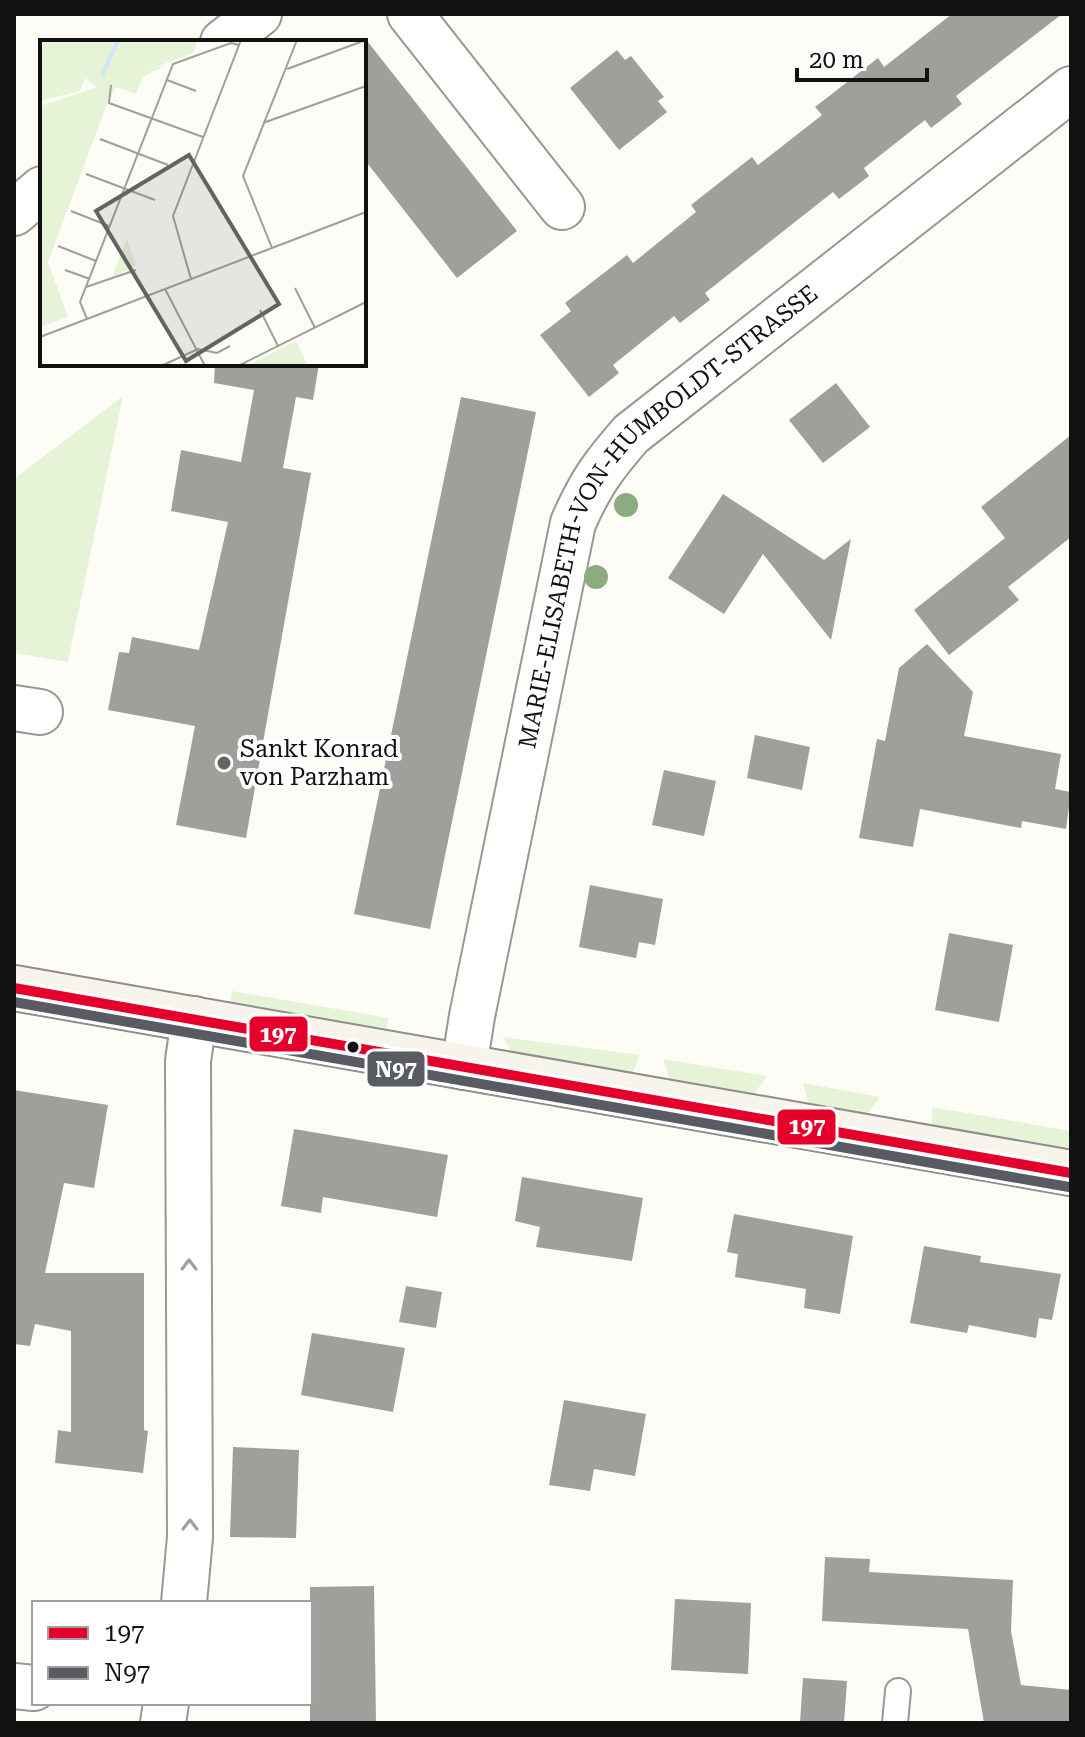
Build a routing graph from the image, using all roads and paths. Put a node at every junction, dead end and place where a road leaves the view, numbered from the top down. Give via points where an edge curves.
1 (259, 14) edge
2 (410, 14) edge
3 (226, 40) edge
4 (1071, 89) edge
5 (562, 207) dead end
6 (14, 988) edge
7 (194, 1019) junction
8 (464, 1067) junction
9 (1071, 1173) edge
10 (184, 1601) edge
11 (898, 1691) dead end
12 (895, 1723) edge

1 - 3 street
2 - 5 street
4 - 8 street, MARIE-ELISABETH-VON-HUMBOLDT-STRASSE via 631,434 587,490 573,523
6 - 7 main road
7 - 8 main road
10 -> 7 street via 190,1537 188,1061
8 - 9 main road
11 - 12 lane

